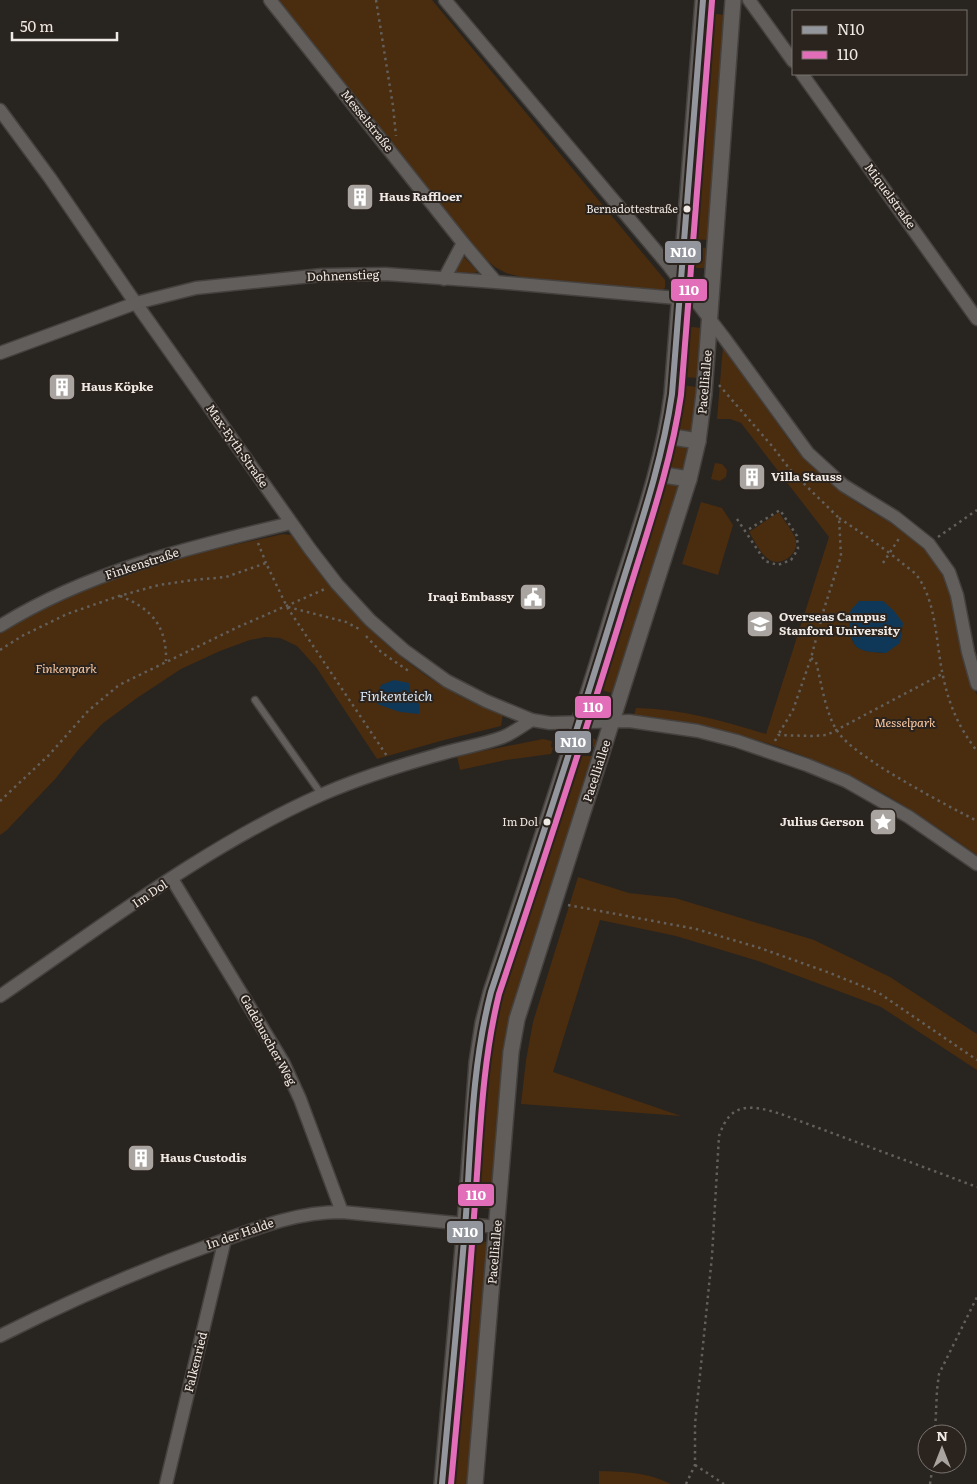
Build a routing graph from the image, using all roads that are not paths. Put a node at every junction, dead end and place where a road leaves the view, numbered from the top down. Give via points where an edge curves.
1 (270, 0) edge
2 (445, 0) edge
3 (703, 0) edge
4 (733, 0) edge
5 (749, 0) edge
6 (792, 60) edge
7 (803, 75) edge
8 (0, 110) edge
9 (463, 243) junction
10 (444, 279) junction
11 (680, 281) junction
12 (496, 282) junction
13 (679, 298) junction
14 (695, 300) junction
15 (136, 303) junction
16 (710, 319) junction
17 (977, 319) edge
18 (0, 353) edge
19 (666, 436) junction
20 (698, 441) junction
21 (657, 474) junction
22 (689, 479) junction
23 (291, 523) junction
24 (0, 626) edge
25 (977, 684) edge
26 (255, 700) dead end
27 (532, 720) junction
28 (579, 722) junction
29 (613, 722) junction
30 (322, 795) junction
31 (977, 864) edge
32 (172, 879) junction
33 (0, 996) edge
34 (342, 1212) junction
35 (465, 1224) junction
36 (497, 1227) junction
37 (225, 1239) junction
38 (0, 1336) edge
39 (166, 1484) edge
40 (442, 1484) edge
41 (475, 1484) edge

1 - 9 street, Messelstraße
2 - 11 street
3 - 11 street
4 - 16 street, Pacelliallee
5 - 6 street
7 - 17 street, Miquelstraße
8 - 15 street, Max-Eyth-Straße
9 - 10 street
9 - 12 street, Messelstraße
10 - 12 street, Dohnenstieg
10 - 15 street, Dohnenstieg via 385,274 322,275 196,288
11 - 13 street
11 - 14 street
12 - 13 street, Dohnenstieg
13 - 14 street, Dohnenstieg
13 - 19 street
14 - 16 street
15 - 18 street, Dohnenstieg
15 - 23 street, Max-Eyth-Straße
16 - 20 street, Pacelliallee
16 - 25 street via 808,453 843,485 895,517 929,544 949,572 957,595
19 - 20 street
19 - 21 street
20 - 22 street, Pacelliallee
21 - 22 street
21 - 28 street
22 - 29 street, Pacelliallee
23 - 24 street, Finkenstraße via 148,560 55,596
23 - 27 street, Max-Eyth-Straße via 337,584 404,650 467,692
26 - 30 lane
27 - 28 street
27 - 30 street, Im Dol via 504,737 395,767
28 - 29 street
28 - 35 street via 483,1023
29 - 31 street via 698,731 807,765 846,781 909,817
29 - 36 street, Pacelliallee via 517,1020 511,1052
30 - 32 street, Im Dol via 236,838
32 - 33 street, Im Dol
32 - 34 street, Gadebuscher Weg via 283,1062
34 - 35 street, In der Halde
34 - 37 street, In der Halde via 297,1216
35 - 36 street, In der Halde
35 - 40 street
36 - 41 street, Pacelliallee
37 - 38 street, In der Halde via 106,1286
37 - 39 street, Falkenried

